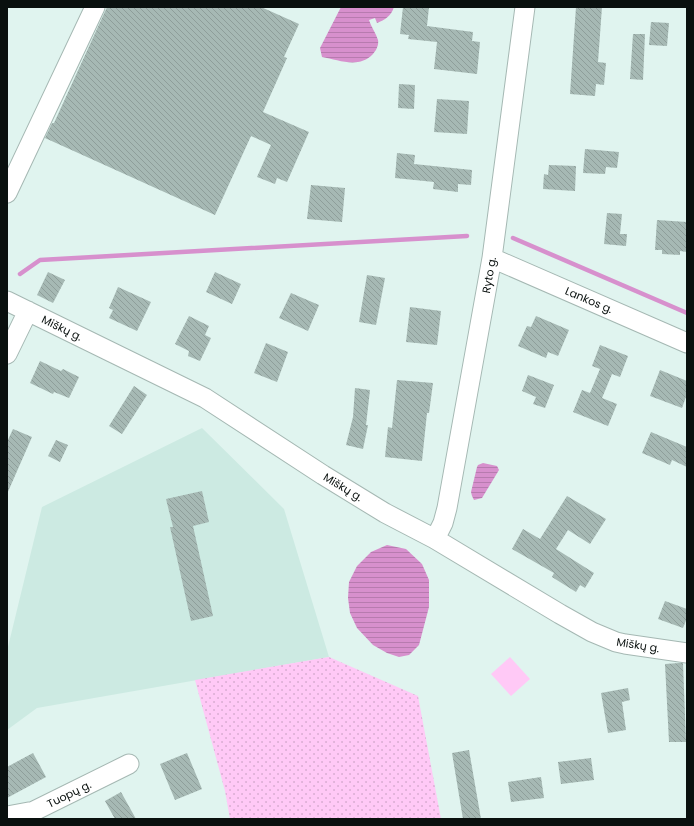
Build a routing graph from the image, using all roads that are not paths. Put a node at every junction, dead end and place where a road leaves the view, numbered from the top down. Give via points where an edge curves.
1 (95, 7) edge
2 (525, 7) edge
3 (7, 193) edge
4 (492, 258) junction
5 (7, 301) edge
6 (28, 311) junction
7 (687, 343) edge
8 (7, 354) edge
9 (435, 539) junction
10 (687, 653) edge
11 (129, 764) dead end
12 (7, 816) edge

1 - 3 street
2 - 4 street, Ryto g.
4 - 7 street, Lankos g.
4 - 9 street, Ryto g. via 447,508
5 - 6 street, Miškų g.
6 - 8 street
6 - 9 street, Miškų g. via 205,398 329,479 385,513
9 - 10 street, Miškų g. via 560,614 607,639
11 - 12 street, Tuopų g. via 34,811

